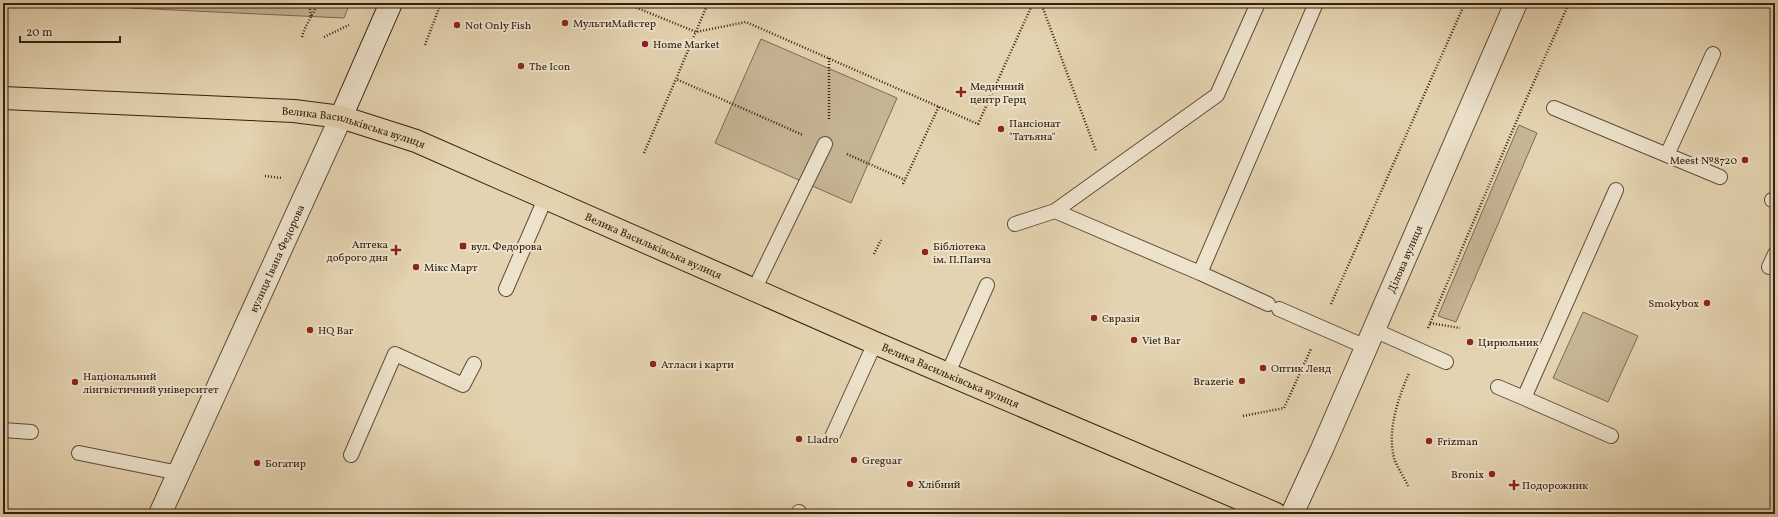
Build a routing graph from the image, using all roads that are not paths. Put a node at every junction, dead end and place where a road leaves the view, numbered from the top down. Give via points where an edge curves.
1 (392, 3) edge
2 (1258, 3) edge
3 (1316, 3) edge
4 (1516, 3) edge
5 (1713, 54) dead end
6 (3, 98) edge
7 (1554, 108) dead end
8 (341, 117) junction
9 (825, 144) road end
10 (1667, 155) junction
11 (1720, 178) dead end
12 (1616, 190) dead end
13 (545, 199) junction
14 (1055, 211) junction
15 (1015, 224) dead end
16 (1775, 254) edge
17 (1769, 267) dead end
18 (1200, 273) junction
19 (987, 286) dead end
20 (506, 289) dead end
21 (754, 290) junction
22 (1370, 339) junction
23 (875, 342) junction
24 (1446, 362) dead end
25 (474, 364) dead end
26 (948, 373) junction
27 (1498, 387) dead end
28 (1524, 398) junction
29 (3, 430) edge
30 (31, 432) dead end
31 (1611, 436) dead end
32 (832, 437) dead end
33 (79, 453) dead end
34 (351, 455) dead end
35 (179, 473) junction
36 (160, 514) edge
37 (1276, 514) edge
38 (1292, 514) edge

1 - 8 street, вулиця Івана Федорова
2 - 14 lane via 1216,95
3 - 18 lane
4 - 22 street, Ділова вулиця
5 - 10 lane
6 - 8 main road, Велика Васильківська вулиця via 294,111
7 - 10 lane
8 - 13 main road, Велика Васильківська вулиця via 416,141
8 - 35 street, вулиця Івана Федорова
9 - 21 lane
10 - 11 lane
12 - 28 lane
13 - 20 lane
13 - 21 main road, Велика Васильківська вулиця
14 - 15 lane
14 - 18 lane
16 - 17 lane
18 - 22 lane via 1321,327
19 - 26 lane
21 - 23 main road, Велика Васильківська вулиця
22 - 24 lane via 1418,350
22 - 38 street, Ділова вулиця
23 - 26 main road, Велика Васильківська вулиця
23 - 32 lane
25 - 34 lane via 463,385 395,354
26 - 37 main road, Велика Васильківська вулиця
27 - 28 lane
28 - 31 lane
29 - 30 lane
33 - 35 lane
35 - 36 street, вулиця Івана Федорова

